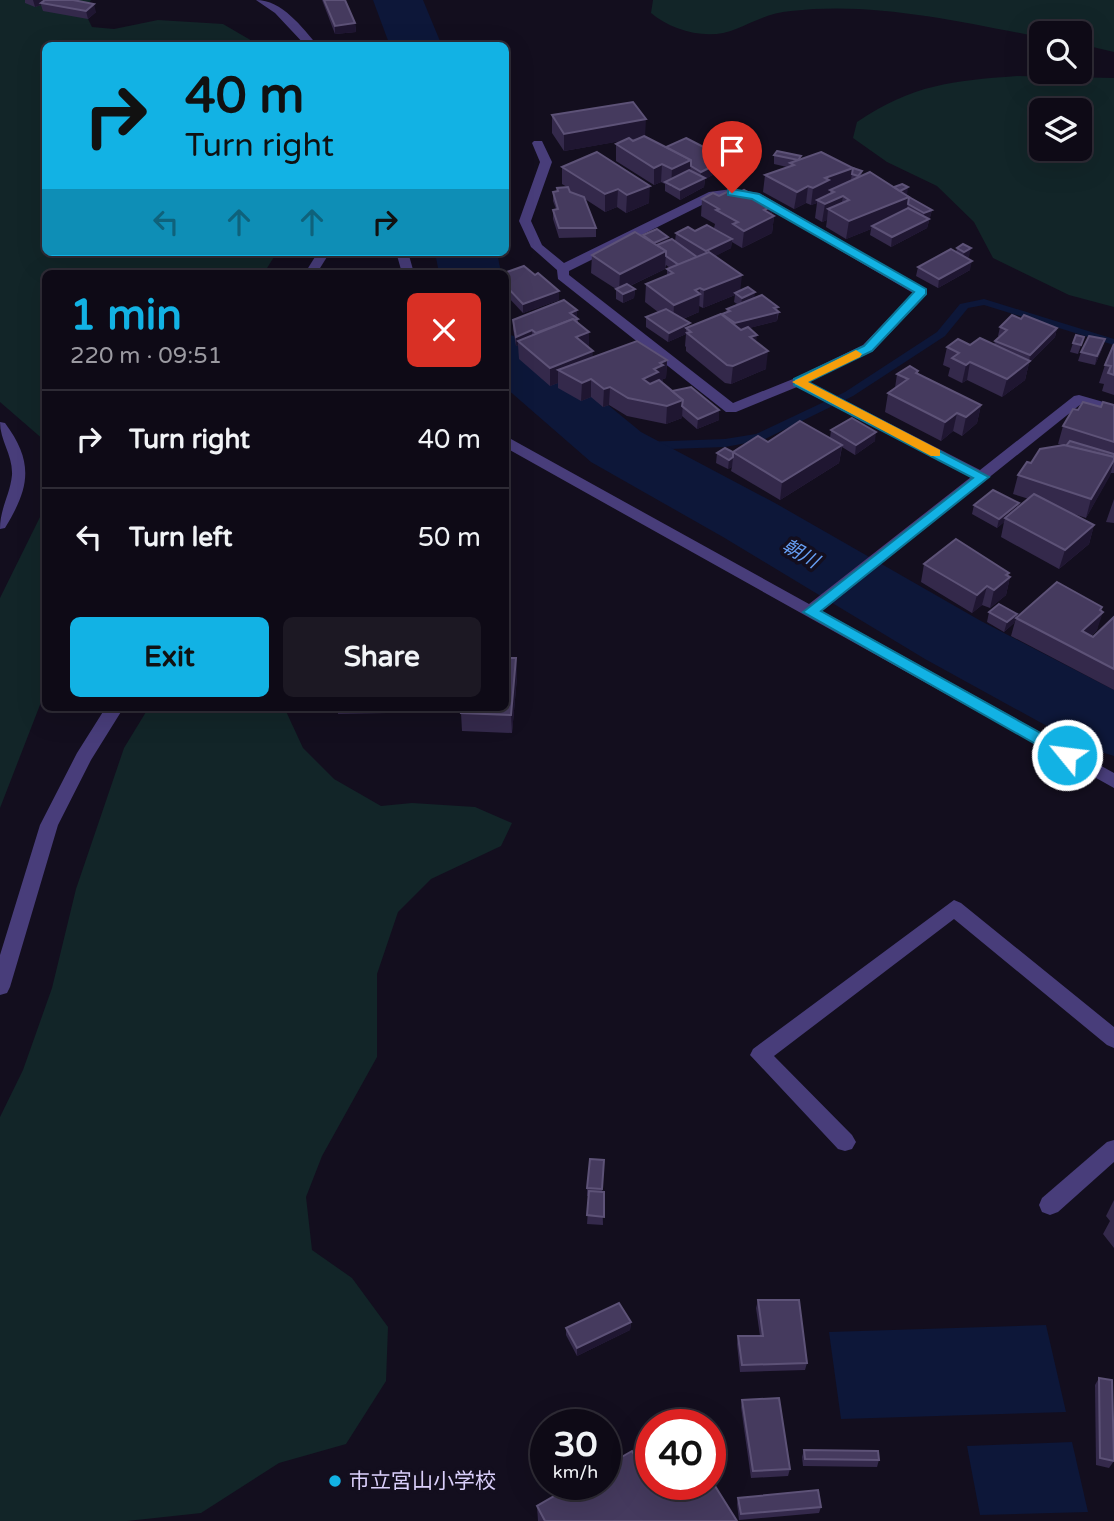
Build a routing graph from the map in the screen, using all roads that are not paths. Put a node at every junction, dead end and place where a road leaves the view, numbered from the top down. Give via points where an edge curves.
1 (261, 0) edge
2 (309, 42) edge
3 (538, 143) dead end
4 (564, 269) junction
5 (798, 382) junction
6 (1114, 409) edge
7 (0, 426) edge
8 (509, 444) edge
9 (982, 477) junction
10 (0, 524) edge
11 (810, 612) junction
12 (112, 711) edge
13 (1114, 781) edge
14 (0, 987) edge
15 (1114, 1040) edge
16 (845, 1142) dead end
17 (1114, 1149) edge
18 (1050, 1205) dead end

1 - 2 street via 279,11
3 - 4 street via 546,162 525,221 537,247
4 - 5 street via 563,276 731,409
4 - 5 street via 713,195 732,193 755,196 921,292 868,348
5 - 9 street
6 - 9 street via 1079,399
7 - 10 street via 13,441 20,460 15,500
8 - 11 street
9 - 11 street
11 - 13 street
12 - 14 street via 49,825
15 - 16 street via 954,908 760,1055
17 - 18 street

